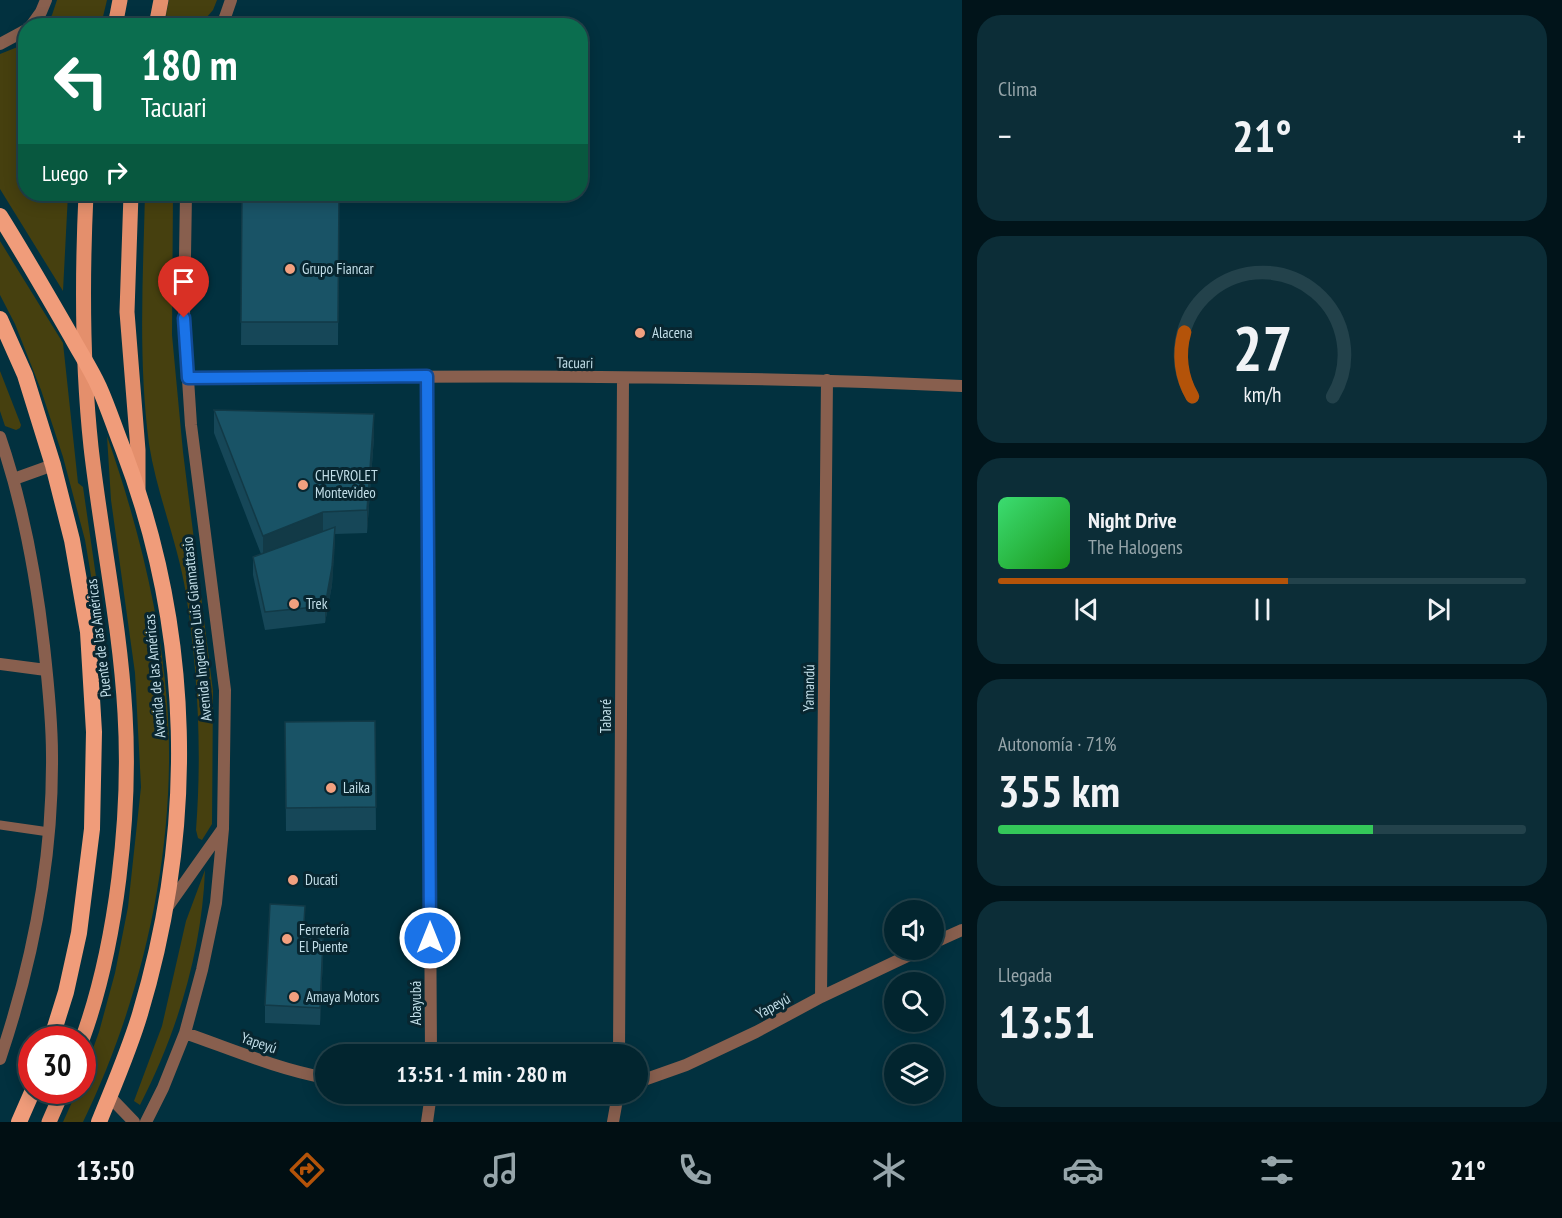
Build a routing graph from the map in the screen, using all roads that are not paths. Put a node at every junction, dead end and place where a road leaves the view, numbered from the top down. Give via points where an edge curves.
1 (46, 0) edge
2 (120, 0) edge
3 (161, 0) edge
4 (231, 0) edge
5 (37, 18) edge
6 (117, 18) edge
7 (159, 18) edge
8 (225, 18) edge
9 (18, 34) edge
10 (0, 44) edge
11 (86, 201) edge
12 (131, 201) edge
13 (186, 201) edge
14 (0, 216) edge
15 (0, 319) edge
16 (427, 376) junction
17 (188, 378) junction
18 (623, 379) junction
19 (827, 380) junction
20 (962, 386) edge
21 (0, 437) edge
22 (53, 465) junction
23 (14, 479) junction
24 (138, 488) junction
25 (0, 664) edge
26 (46, 670) junction
27 (0, 825) edge
28 (223, 829) junction
29 (49, 832) junction
30 (166, 910) junction
31 (962, 930) edge
32 (944, 939) edge
33 (899, 960) edge
34 (821, 997) junction
35 (55, 1026) edge
36 (86, 1026) edge
37 (184, 1033) junction
38 (431, 1044) edge
39 (619, 1044) edge
40 (0, 1059) edge
41 (315, 1075) edge
42 (648, 1078) edge
43 (110, 1096) junction
44 (27, 1104) edge
45 (57, 1104) edge
46 (430, 1104) edge
47 (616, 1104) edge
48 (19, 1122) edge
49 (49, 1122) edge
50 (99, 1122) edge
51 (134, 1122) edge
52 (146, 1122) edge
53 (427, 1122) edge
54 (613, 1122) edge

1 - 5 street
2 - 6 main road
3 - 7 main road
4 - 8 street
9 - 10 street
11 - 36 main road, Puente de las Américas via 84,350 91,447 117,628 126,772 121,856 111,924
12 - 24 main road via 128,312
13 - 17 street, Avenida Ingeniero Luis Giannattasio via 184,318
14 - 24 highway, Avenida de las Américas via 99,387
15 - 22 highway via 25,375
16 - 17 street, Tacuari
16 - 18 street, Tacuari
16 - 38 street, Abayubá
17 - 28 street, Avenida Ingeniero Luis Giannattasio via 225,690
18 - 19 street, Tacuari
18 - 39 street, Tabaré
19 - 20 street, Tacuari
19 - 34 street, Yamandú
21 - 23 street
22 - 23 street
22 - 35 highway via 72,540 88,632 94,732 87,882 80,933
23 - 26 street via 38,592
24 - 30 highway, Avenida de las Américas via 164,589 178,692 180,750 175,845
25 - 26 street
26 - 29 street via 52,755
27 - 29 lane
28 - 30 street
28 - 37 street, Avenida Ingeniero Luis Giannattasio via 216,903
29 - 40 street via 33,942
30 - 43 highway, Avenida de las Américas via 139,1015
31 - 32 street
33 - 34 street, Yapeyú
34 - 42 street, Yapeyú via 756,1032
37 - 41 street, Yapeyú
37 - 52 street, Avenida Ingeniero Luis Giannattasio
43 - 50 highway, Avenida de las Américas
43 - 51 street
44 - 48 highway
45 - 49 main road
46 - 53 street
47 - 54 street

